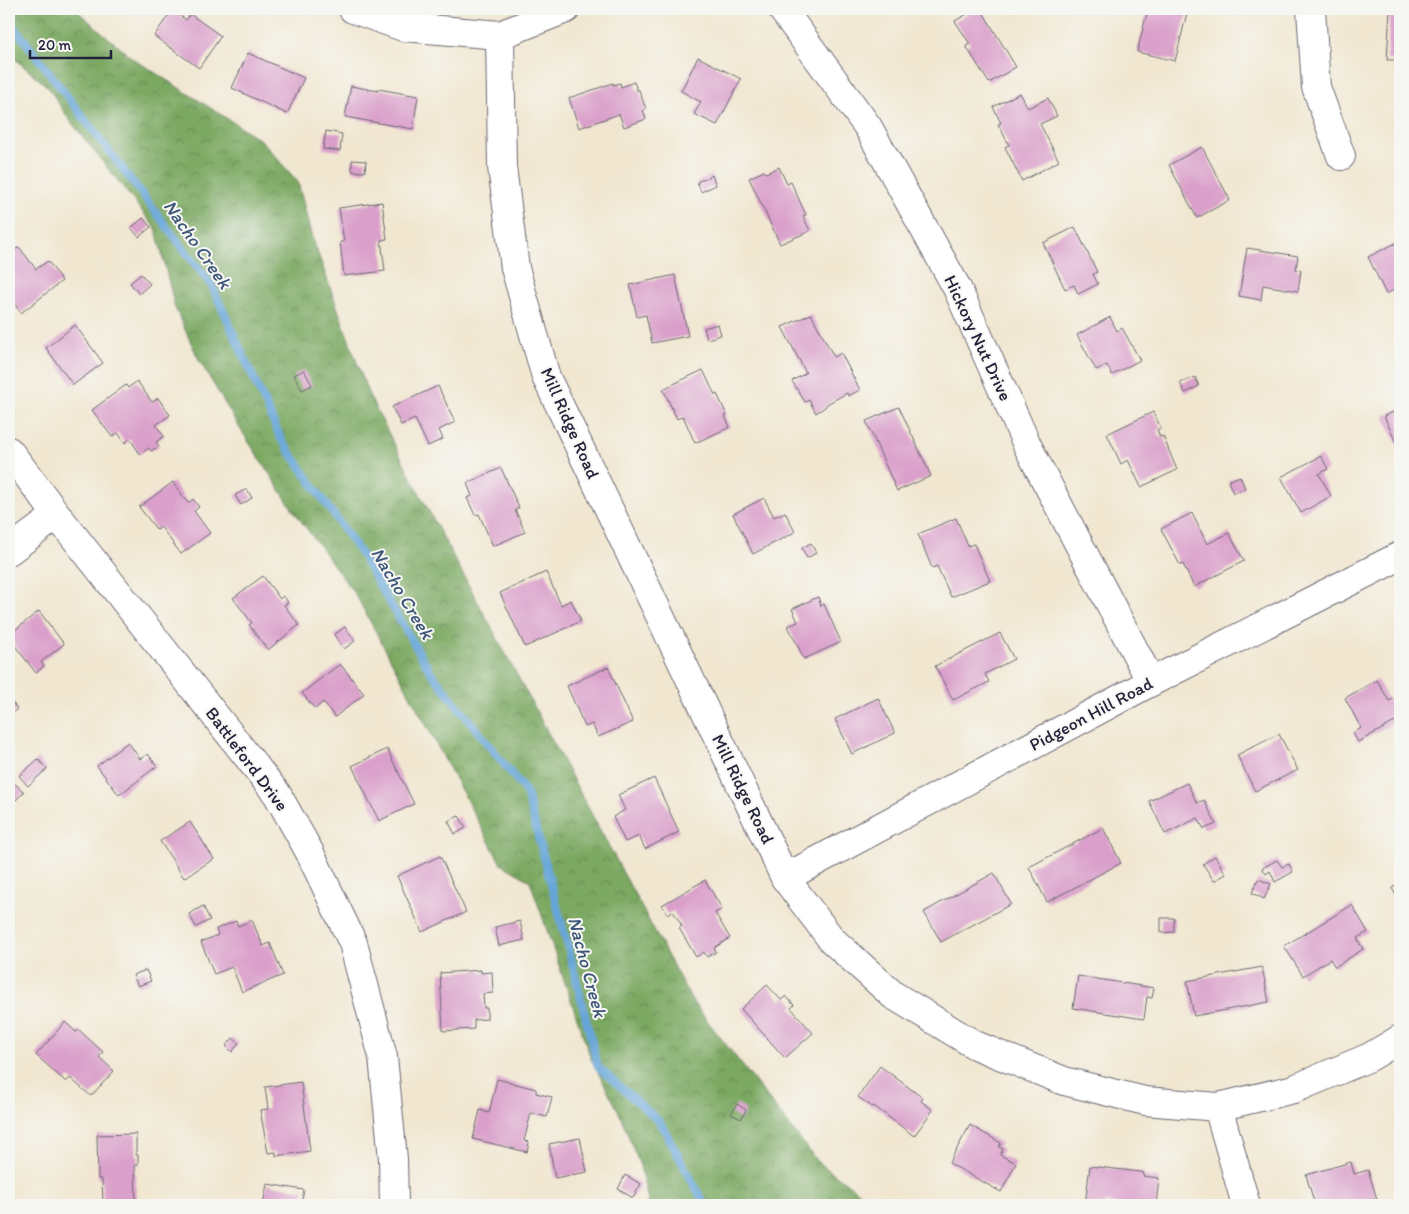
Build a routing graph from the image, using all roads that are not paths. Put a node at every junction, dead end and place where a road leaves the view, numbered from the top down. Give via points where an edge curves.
1 (352, 9) edge
2 (566, 9) edge
3 (782, 9) edge
4 (1311, 9) edge
5 (500, 35) junction
6 (1341, 156) dead end
7 (9, 451) edge
8 (56, 515) junction
9 (9, 550) edge
10 (1400, 556) edge
11 (1151, 682) junction
12 (786, 878) junction
13 (1400, 1039) edge
14 (1218, 1107) junction
15 (394, 1205) edge
16 (1246, 1205) edge

1 - 5 street via 403,27
2 - 5 street
3 - 11 street, Hickory Nut Drive via 868,127 957,288 1028,447
4 - 6 street via 1316,87
5 - 12 street, Mill Ridge Road via 502,167 515,268 546,377
7 - 8 street, Battleford Drive
8 - 9 street
8 - 15 street, Battleford Drive via 277,794 309,851 353,943 383,1057
10 - 11 street, Pidgeon Hill Road
11 - 12 street, Pidgeon Hill Road
12 - 14 street, Mill Ridge Road via 832,940 893,995 975,1046 1064,1081 1145,1101
13 - 14 street, Mill Ridge Road via 1370,1058 1294,1089
14 - 16 street

